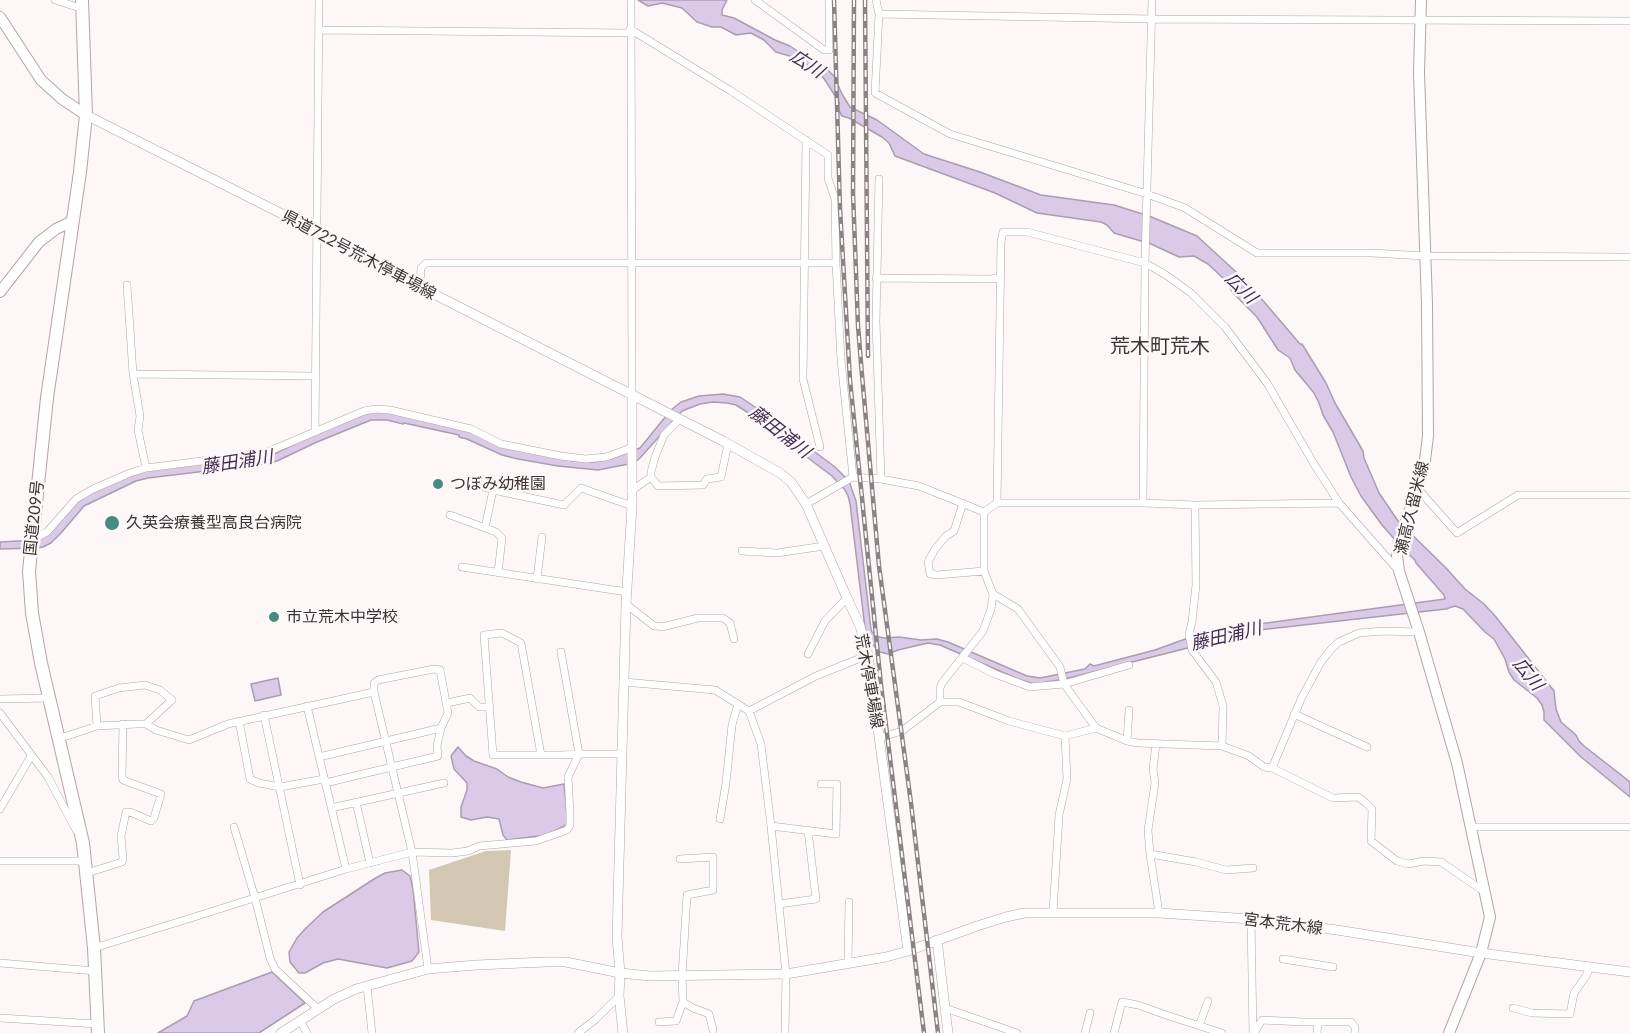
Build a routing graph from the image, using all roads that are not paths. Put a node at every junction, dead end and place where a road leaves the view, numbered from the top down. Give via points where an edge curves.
1 (55, 0) edge
2 (319, 0) edge
3 (631, 0) edge
4 (755, 0) edge
5 (828, 0) edge
6 (876, 0) edge
7 (1152, 0) edge
8 (1421, 0) edge
9 (83, 5) edge
10 (879, 14) junction
11 (0, 17) edge
12 (1153, 19) junction
13 (1419, 20) junction
14 (1630, 21) edge
15 (630, 29) junction
16 (319, 30) junction
17 (86, 115) junction
18 (806, 140) junction
19 (879, 179) dead end
20 (1147, 194) junction
21 (73, 221) junction
22 (317, 232) junction
23 (1425, 256) junction
24 (1630, 257) edge
25 (1145, 260) junction
26 (632, 262) junction
27 (804, 263) junction
28 (836, 263) junction
29 (876, 278) junction
30 (1000, 278) junction
31 (127, 285) dead end
32 (420, 287) junction
33 (0, 292) edge
34 (133, 374) junction
35 (315, 376) junction
36 (632, 395) junction
37 (680, 420) junction
38 (315, 431) junction
39 (728, 444) junction
40 (820, 447) dead end
41 (631, 448) junction
42 (146, 468) junction
43 (651, 477) junction
44 (853, 477) junction
45 (881, 479) junction
46 (469, 482) dead end
47 (494, 490) junction
48 (631, 491) junction
49 (1416, 494) junction
50 (1630, 495) edge
51 (963, 503) junction
52 (997, 503) junction
53 (1143, 503) junction
54 (1340, 503) junction
55 (806, 504) junction
56 (1195, 505) junction
57 (632, 506) junction
58 (984, 512) junction
59 (450, 515) dead end
60 (485, 528) junction
61 (32, 537) junction
62 (542, 537) dead end
63 (824, 546) junction
64 (742, 551) dead end
65 (462, 567) dead end
66 (984, 571) junction
67 (1399, 571) junction
68 (498, 573) junction
69 (537, 579) junction
70 (627, 592) junction
71 (993, 594) junction
72 (848, 598) junction
73 (626, 604) junction
74 (1419, 632) junction
75 (734, 639) dead end
76 (561, 652) dead end
77 (808, 654) dead end
78 (868, 655) junction
79 (963, 658) junction
80 (1130, 665) dead end
81 (624, 682) junction
82 (1064, 684) junction
83 (374, 692) junction
84 (48, 698) junction
85 (0, 699) edge
86 (940, 702) junction
87 (447, 703) junction
88 (738, 705) junction
89 (307, 706) junction
90 (490, 707) junction
91 (1129, 710) dead end
92 (749, 711) junction
93 (0, 713) edge
94 (1294, 714) junction
95 (264, 716) junction
96 (239, 721) junction
97 (123, 724) junction
98 (146, 724) junction
99 (97, 726) junction
100 (441, 728) junction
101 (1096, 728) junction
102 (1065, 736) junction
103 (879, 738) junction
104 (58, 739) junction
105 (386, 741) junction
106 (1127, 741) junction
107 (1156, 744) junction
108 (1222, 746) junction
109 (1367, 747) dead end
110 (541, 754) junction
111 (579, 754) junction
112 (621, 754) junction
113 (31, 756) junction
114 (319, 758) junction
115 (392, 766) junction
116 (1272, 768) junction
117 (324, 781) junction
118 (444, 783) dead end
119 (821, 784) dead end
120 (279, 787) junction
121 (398, 793) junction
122 (356, 802) junction
123 (331, 808) junction
124 (0, 809) edge
125 (720, 819) dead end
126 (771, 826) junction
127 (234, 827) dead end
128 (1472, 827) junction
129 (1630, 827) edge
130 (808, 830) junction
131 (83, 843) junction
132 (412, 852) junction
133 (1150, 854) junction
134 (680, 859) dead end
135 (0, 861) edge
136 (370, 863) junction
137 (86, 867) junction
138 (1253, 868) dead end
139 (346, 869) junction
140 (300, 885) junction
141 (1485, 892) junction
142 (255, 898) junction
143 (849, 902) dead end
144 (779, 904) junction
145 (1053, 913) junction
146 (1159, 913) junction
147 (1251, 919) junction
148 (937, 940) junction
149 (94, 948) junction
150 (908, 951) junction
151 (1481, 953) junction
152 (1283, 959) dead end
153 (0, 963) edge
154 (848, 963) junction
155 (1333, 967) dead end
156 (1590, 967) junction
157 (428, 969) junction
158 (95, 971) junction
159 (1630, 972) edge
160 (620, 973) junction
161 (786, 974) junction
162 (682, 976) junction
163 (368, 986) junction
164 (619, 996) junction
165 (1208, 1001) dead end
166 (683, 1002) junction
167 (945, 1008) junction
168 (1513, 1008) dead end
169 (318, 1009) junction
170 (1090, 1013) dead end
171 (0, 1018) edge
172 (300, 1020) junction
173 (658, 1022) dead end
174 (1318, 1022) junction
175 (993, 1024) junction
176 (1199, 1026) junction
177 (98, 1028) edge
178 (713, 1030) dead end
179 (281, 1033) edge
180 (307, 1033) edge
181 (372, 1033) edge
182 (578, 1033) edge
183 (623, 1033) edge
184 (785, 1033) edge
185 (948, 1033) edge
186 (994, 1033) edge
187 (1017, 1033) edge
188 (1085, 1033) edge
189 (1114, 1033) edge
190 (1222, 1033) edge
191 (1253, 1033) edge
192 (1317, 1033) edge
193 (1355, 1033) edge
194 (1449, 1033) edge

1 - 9 street
2 - 16 street
3 - 15 street
4 - 5 street via 829,50
6 - 10 street
7 - 12 street
8 - 13 main road, 瀬高久留米線
9 - 17 highway, 国道209号
10 - 12 street
10 - 20 street via 875,93 950,134
11 - 17 main road via 41,80
12 - 13 street
12 - 20 street
13 - 14 street
13 - 23 main road, 瀬高久留米線
15 - 16 street
15 - 18 street
15 - 26 street
16 - 22 street
17 - 21 highway, 国道209号
17 - 22 main road, 県道722号荒木停車場線
18 - 27 street
18 - 28 street via 828,155 828,178 835,199
19 - 29 street
20 - 23 street via 1185,208 1257,253
20 - 25 street
21 - 33 main road via 39,242
21 - 61 highway, 国道209号
22 - 32 main road, 県道722号荒木停車場線
22 - 35 street
23 - 24 street
23 - 49 main road, 瀬高久留米線 via 1428,436
25 - 30 street via 1027,232 1003,232
25 - 53 street
25 - 54 street via 1191,293 1225,327 1267,383
26 - 27 street
26 - 32 street via 426,264 421,268
26 - 36 street
27 - 28 street
27 - 40 street via 803,379
28 - 44 street
29 - 30 street
29 - 45 street
30 - 52 street
31 - 34 street
32 - 36 main road, 県道722号荒木停車場線
34 - 35 street
34 - 42 street
35 - 38 street
36 - 37 main road, 荒木停車場線
36 - 41 main road
37 - 39 main road, 荒木停車場線
37 - 43 street via 664,435 654,457
38 - 41 street via 376,409 471,429 501,444 561,456 606,457
38 - 42 street via 256,455
39 - 43 street via 721,477 707,479 703,484 658,486
39 - 55 main road, 荒木停車場線 via 780,473
41 - 48 main road
42 - 61 street via 76,499 47,532
43 - 48 street
44 - 45 street
44 - 55 street
45 - 51 street via 919,486
46 - 47 street
47 - 57 street via 564,505 580,488
47 - 60 street
48 - 57 main road
49 - 50 street via 1457,533 1518,495
49 - 67 main road, 瀬高久留米線 via 1397,556
51 - 58 street
51 - 66 street via 954,531 928,562 930,574
52 - 53 street
52 - 58 street
53 - 56 street
54 - 56 street
54 - 67 street
55 - 63 main road, 荒木停車場線
56 - 108 street via 1196,585 1190,634 1192,650 1215,682 1223,706
57 - 70 main road
58 - 66 street
59 - 60 street
60 - 68 street via 502,538
61 - 84 highway, 国道209号 via 32,614
62 - 69 street
63 - 64 street via 777,553
63 - 72 main road, 荒木停車場線
65 - 68 street
66 - 71 street
67 - 74 main road, 瀬高久留米線
68 - 69 street
69 - 70 street
70 - 73 main road
71 - 79 street via 983,631
71 - 82 street via 1018,609 1060,667
72 - 77 street via 825,621
72 - 78 main road, 荒木停車場線
73 - 75 street via 657,627 698,618 723,618 730,623
73 - 81 main road
74 - 94 street via 1359,633 1339,642 1321,662
74 - 128 main road, 瀬高久留米線
76 - 111 street
78 - 92 street via 816,676
78 - 103 main road, 荒木停車場線
79 - 82 street via 1030,687
79 - 86 street via 942,683
80 - 82 street
81 - 88 street via 716,690
81 - 112 main road
82 - 101 street
83 - 87 street via 378,680 434,669 440,670
83 - 89 street
83 - 105 street
84 - 85 street
84 - 104 highway, 国道209号
86 - 102 street via 959,702
86 - 103 street via 902,731
87 - 90 street via 470,698 479,708
87 - 100 street via 448,713
88 - 92 street
88 - 125 street
89 - 95 street
89 - 114 street
90 - 110 street via 493,755
90 - 110 street via 484,635 502,633 521,643
91 - 106 street
92 - 126 street via 761,744
93 - 113 street
94 - 109 street
94 - 116 street
95 - 96 street
95 - 120 street
96 - 98 street via 189,741
96 - 120 street via 250,779
97 - 98 street
97 - 99 street
97 - 137 street via 123,780 160,795 151,821 126,812 121,836 122,862
98 - 99 street via 172,700 145,685 95,696
99 - 104 street
100 - 105 street
100 - 115 street via 438,756
101 - 102 street
101 - 106 street
102 - 145 street via 1067,779 1059,815
103 - 150 main road, 荒木停車場線
104 - 131 highway, 国道209号
105 - 114 street
105 - 115 street
106 - 107 street
107 - 108 street
107 - 133 street via 1148,830
108 - 116 street
110 - 111 street
111 - 112 street
111 - 132 street via 568,777 567,830 536,841 479,846 468,851
112 - 160 main road via 617,937
113 - 124 street
113 - 131 street via 48,777
114 - 117 street
115 - 117 street
115 - 121 street
116 - 141 street via 1334,798 1358,797 1372,809 1371,842 1397,861 1441,862
117 - 120 street
117 - 123 street
118 - 121 street
119 - 130 street via 837,784 836,834
120 - 140 street
121 - 122 street
121 - 132 street
122 - 123 street
122 - 136 street
123 - 139 street
126 - 130 street
126 - 144 street
127 - 142 street
128 - 129 street
128 - 141 main road, 瀬高久留米線
130 - 144 street via 816,899
131 - 137 highway, 国道209号
132 - 136 street
132 - 157 street
133 - 138 street via 1226,870
133 - 146 street
134 - 162 street via 714,856 713,890 687,895
135 - 137 street
136 - 139 street
137 - 149 highway, 国道209号
139 - 140 street
140 - 142 street
141 - 151 main road, 瀬高久留米線 via 1490,917
142 - 149 street
142 - 169 street via 275,969
143 - 154 street
144 - 161 street
145 - 146 main road, 宮本荒木線
145 - 148 main road, 宮本荒木線 via 1004,917
146 - 147 main road, 宮本荒木線
147 - 151 main road, 宮本荒木線
147 - 191 street
148 - 150 main road
148 - 167 main road
149 - 158 highway, 国道209号
150 - 154 main road
151 - 156 main road, 宮本荒木線
151 - 194 main road, 瀬高久留米線
152 - 155 street
153 - 158 street
154 - 161 main road
156 - 159 main road, 宮本荒木線
156 - 168 street via 1574,993 1570,1014
157 - 160 main road via 566,962
157 - 163 main road
158 - 177 highway, 国道209号
160 - 162 main road
160 - 164 main road
161 - 162 main road
161 - 184 street
162 - 166 street
163 - 169 main road
163 - 181 street
164 - 182 street
164 - 183 main road
165 - 176 street
166 - 173 street via 676,1021
166 - 178 street via 709,1014
167 - 175 street
167 - 185 main road
169 - 172 main road
170 - 188 street
171 - 177 street
172 - 179 main road
172 - 180 street
174 - 191 street via 1262,1020
174 - 192 street
174 - 193 street via 1351,1022
175 - 186 street
175 - 187 street
176 - 189 street via 1122,1002
176 - 190 street

